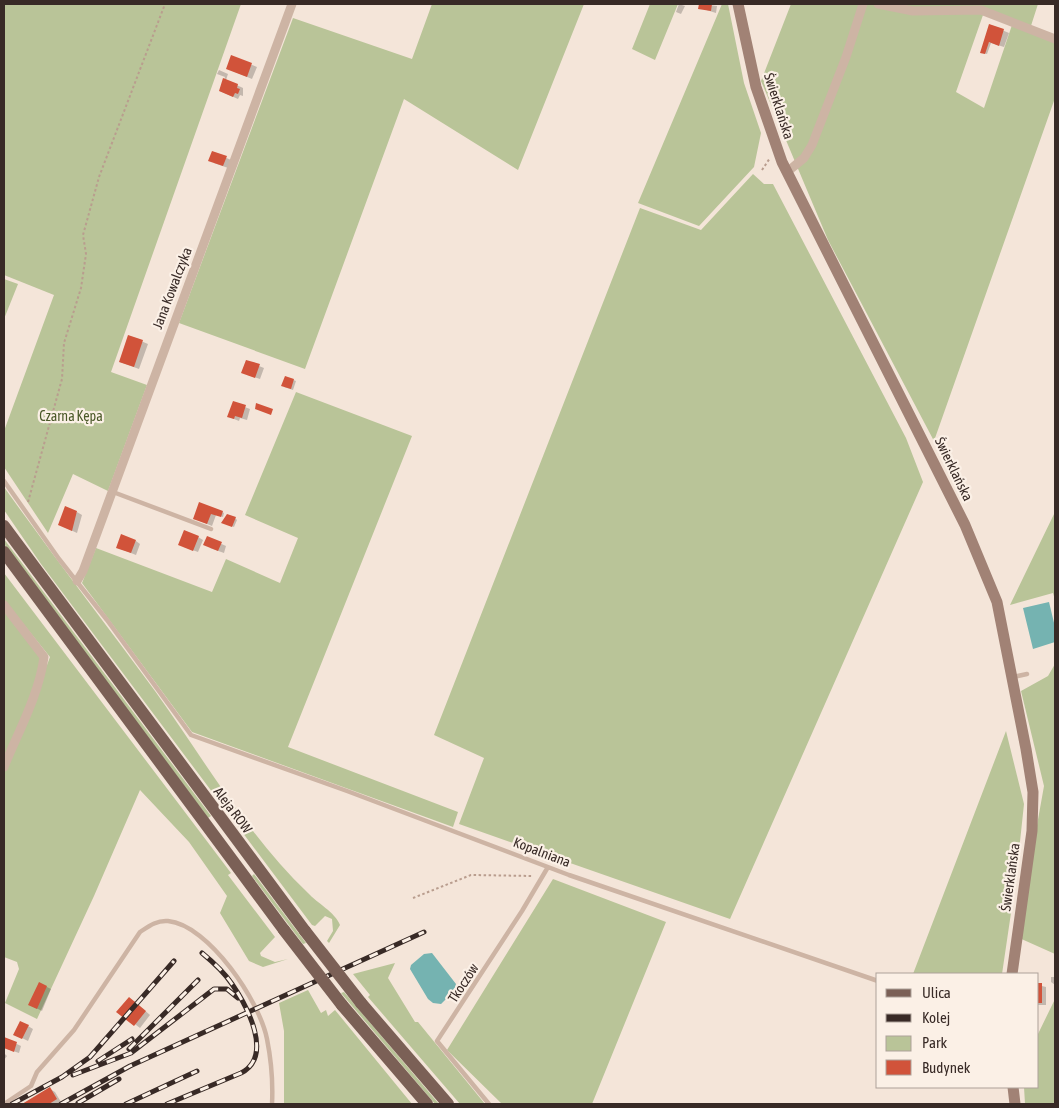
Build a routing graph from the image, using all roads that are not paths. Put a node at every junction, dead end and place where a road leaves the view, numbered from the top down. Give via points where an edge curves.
1 (292, 4) edge
2 (738, 4) edge
3 (863, 4) edge
4 (878, 4) edge
5 (1055, 40) edge
6 (787, 172) junction
7 (4, 481) edge
8 (113, 492) junction
9 (4, 526) edge
10 (211, 530) dead end
11 (4, 552) edge
12 (77, 581) junction
13 (4, 605) edge
14 (1027, 674) dead end
15 (1013, 677) junction
16 (4, 767) edge
17 (548, 866) junction
18 (1012, 973) edge
19 (876, 980) edge
20 (1013, 1088) edge
21 (4, 1104) edge
22 (272, 1104) edge
23 (427, 1104) edge
24 (448, 1104) edge
25 (489, 1104) edge
26 (1015, 1104) edge

1 - 8 street, Jana Kowalczyka
2 - 6 street, Świerklańska via 756,87
3 - 6 street via 812,145 804,158
4 - 5 street via 904,10 981,10
6 - 15 street, Świerklańska via 976,550 997,602
7 - 12 lane
8 - 10 lane
8 - 12 street, Jana Kowalczyka
9 - 24 main road, Aleja ROW, bridge via 305,931 361,1003
11 - 23 main road, bridge via 284,930 342,1005
12 - 17 lane, Kopalniana via 191,735
13 - 16 street via 44,657 31,702
14 - 15 lane
15 - 18 street, Świerklańska via 1031,772 1033,811
17 - 19 lane, Kopalniana
17 - 25 lane, Tkoczów via 437,1041
20 - 26 street
21 - 22 lane via 31,1086 37,1072 74,1030 140,932 151,925 170,921 194,933 217,952 249,992 267,1039

